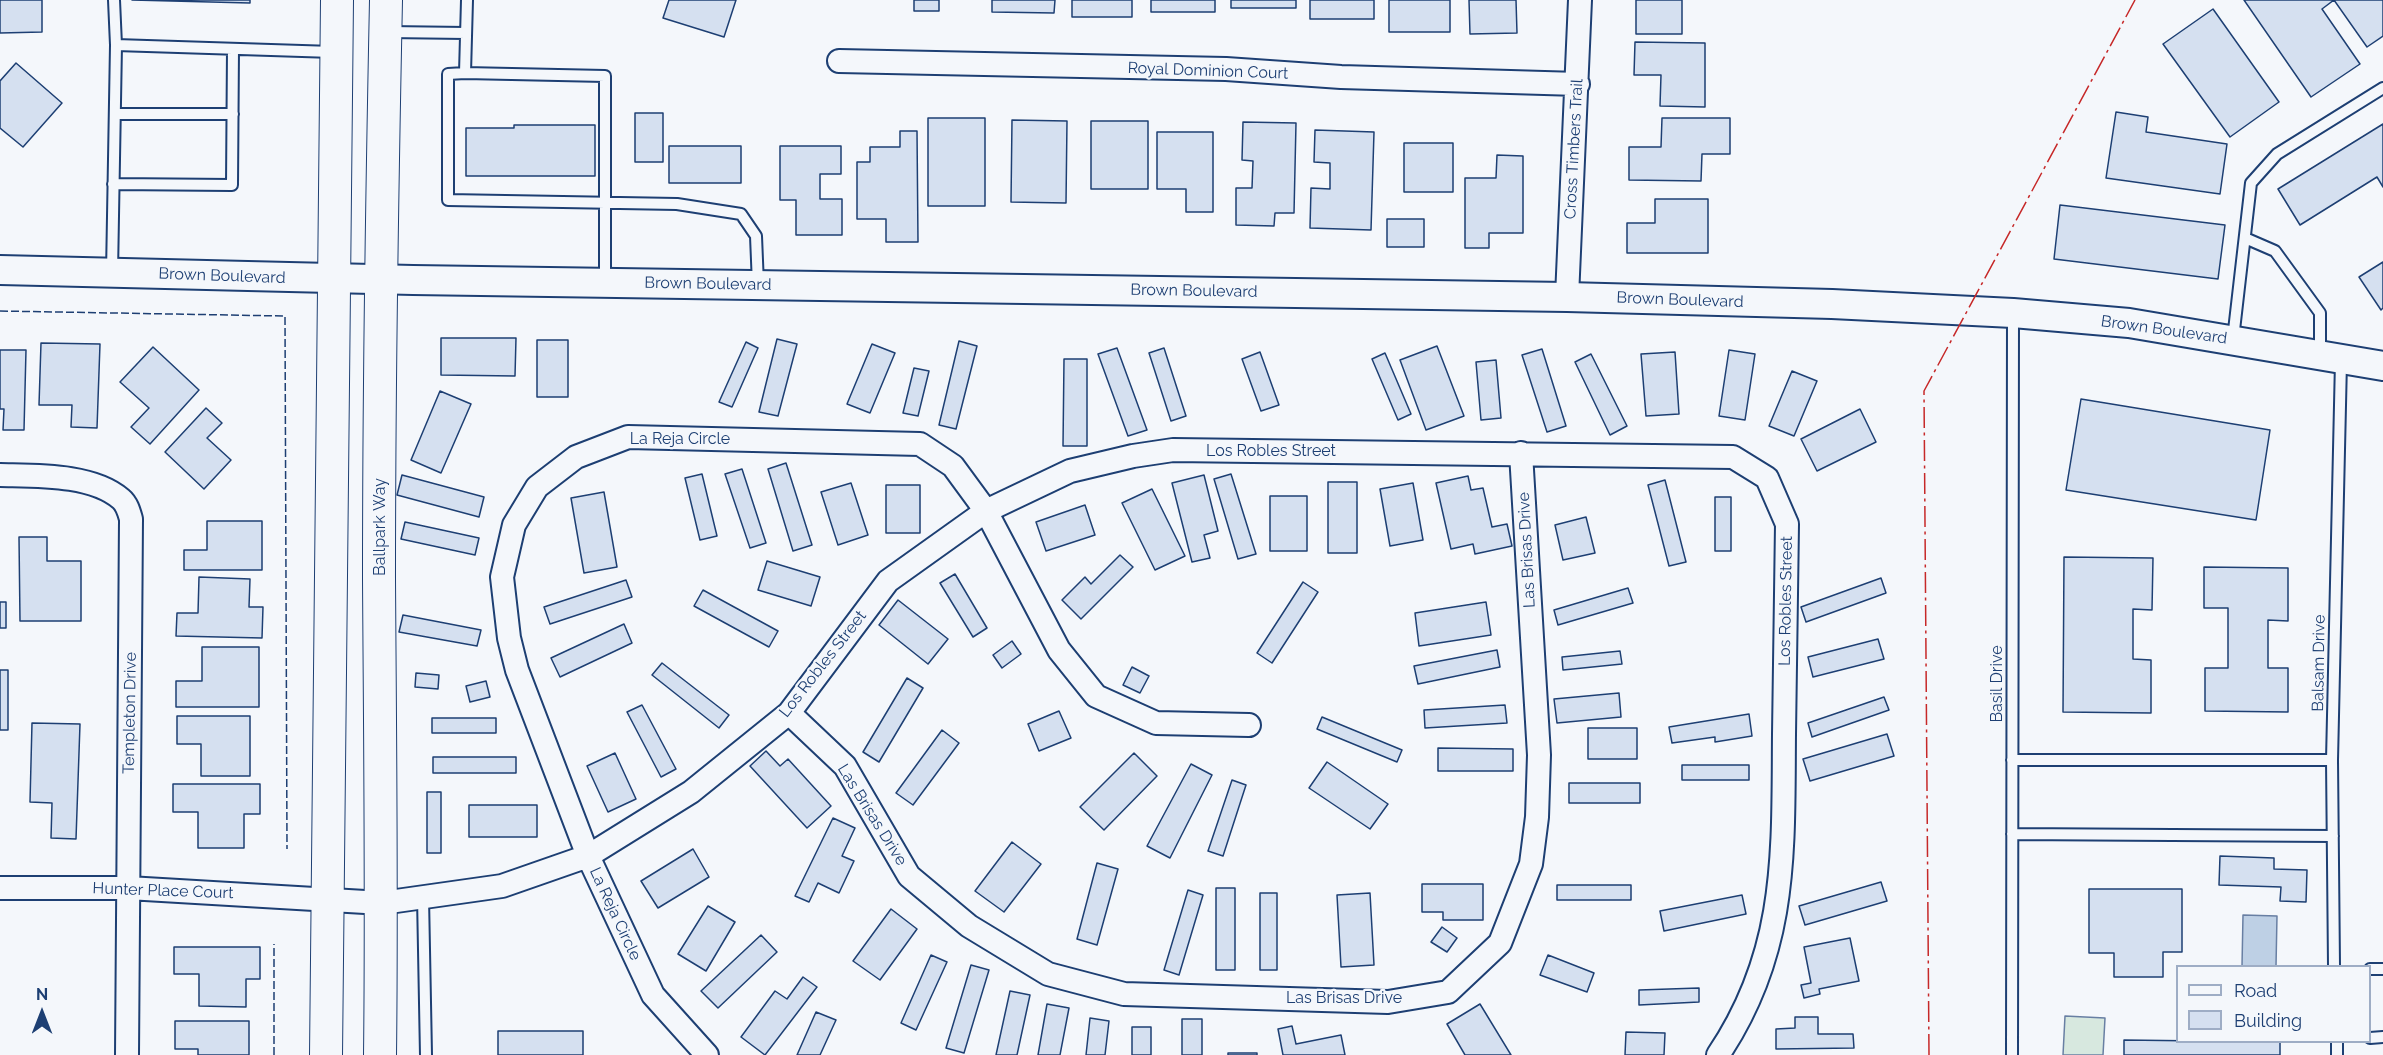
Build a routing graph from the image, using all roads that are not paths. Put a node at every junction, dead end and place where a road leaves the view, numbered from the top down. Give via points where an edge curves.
1 (114, 0) edge
2 (337, 0) edge
3 (386, 0) edge
4 (467, 0) edge
5 (1580, 0) edge
6 (386, 32) junction
7 (466, 33) junction
8 (116, 45) junction
9 (233, 49) junction
10 (336, 52) junction
11 (839, 61) dead end
12 (465, 73) junction
13 (1578, 84) junction
14 (2383, 88) edge
15 (115, 114) junction
16 (233, 114) junction
17 (113, 184) junction
18 (605, 201) junction
19 (2245, 237) junction
20 (0, 270) edge
21 (112, 273) junction
22 (335, 279) junction
23 (380, 279) junction
24 (605, 283) junction
25 (758, 285) junction
26 (1567, 297) junction
27 (2013, 313) junction
28 (2232, 339) junction
29 (2330, 358) junction
30 (2383, 366) edge
31 (1521, 453) junction
32 (0, 475) edge
33 (986, 511) junction
34 (789, 713) junction
35 (1249, 725) dead end
36 (2012, 760) junction
37 (2332, 760) junction
38 (2012, 834) junction
39 (2333, 836) junction
40 (588, 856) junction
41 (0, 888) edge
42 (128, 888) junction
43 (423, 897) junction
44 (326, 898) junction
45 (382, 903) junction
46 (2334, 965) edge
47 (127, 1055) edge
48 (326, 1055) edge
49 (380, 1055) edge
50 (426, 1055) edge
51 (707, 1055) edge
52 (1718, 1055) edge
53 (2012, 1055) edge

1 - 8 lane
2 - 10 main road
3 - 6 main road, Ballpark Way
4 - 7 lane
5 - 13 street, Cross Timbers Trail
6 - 7 lane
6 - 23 main road, Ballpark Way
7 - 12 lane
8 - 9 lane
8 - 15 lane
9 - 10 lane
9 - 16 lane
10 - 22 main road
11 - 13 street, Royal Dominion Court via 1226,69 1341,77
12 - 18 lane via 605,76
12 - 18 lane via 448,74 448,200
13 - 26 street, Cross Timbers Trail
14 - 19 lane via 2277,154 2251,183
15 - 16 lane
15 - 17 lane
16 - 17 lane via 232,185
17 - 21 lane
18 - 24 lane
18 - 25 lane via 676,204 741,214 756,236
19 - 28 lane
19 - 29 lane, Balsam Drive via 2275,251 2320,313
20 - 21 street, Brown Boulevard
21 - 22 street, Brown Boulevard
22 - 23 street, Brown Boulevard
22 - 44 main road
23 - 24 street, Brown Boulevard
23 - 45 main road, Ballpark Way
24 - 25 street, Brown Boulevard
25 - 26 street, Brown Boulevard
26 - 27 street, Brown Boulevard
27 - 28 street, Brown Boulevard via 2129,323
27 - 36 lane, Basil Drive
28 - 29 street, Brown Boulevard
29 - 30 street, Brown Boulevard
29 - 37 lane, Balsam Drive
31 - 33 street, Los Robles Street via 1173,450 1070,471
31 - 34 street, Las Brisas Drive via 1539,755 1531,864 1500,943 1448,992 1388,1002 1124,994 1048,974 969,926 909,876 845,766
31 - 52 street, Los Robles Street via 1733,457 1767,478 1787,524 1783,859 1776,916 1760,976
32 - 42 street, Templeton Drive via 86,481 121,498 132,519
33 - 34 street, Los Robles Street via 888,581
33 - 35 street, La Reja Circle via 1059,650 1096,696 1156,723
33 - 40 street, La Reja Circle via 953,466 920,444 628,437 576,458 537,488 514,525 502,577 509,638 517,670
34 - 40 street, Los Robles Street via 691,792
36 - 37 lane
36 - 38 lane, Basil Drive
37 - 39 lane, Balsam Drive
38 - 39 lane
38 - 53 lane, Basil Drive
39 - 46 lane, Balsam Drive
40 - 43 street, Los Robles Street via 502,885
40 - 51 street, La Reja Circle via 653,995
41 - 42 street, Hunter Place Court
42 - 44 street, Hunter Place Court
42 - 47 street, Templeton Drive
43 - 45 street, Los Robles Street
43 - 50 lane
44 - 45 street, Los Robles Street
44 - 48 main road
45 - 49 main road, Ballpark Way

